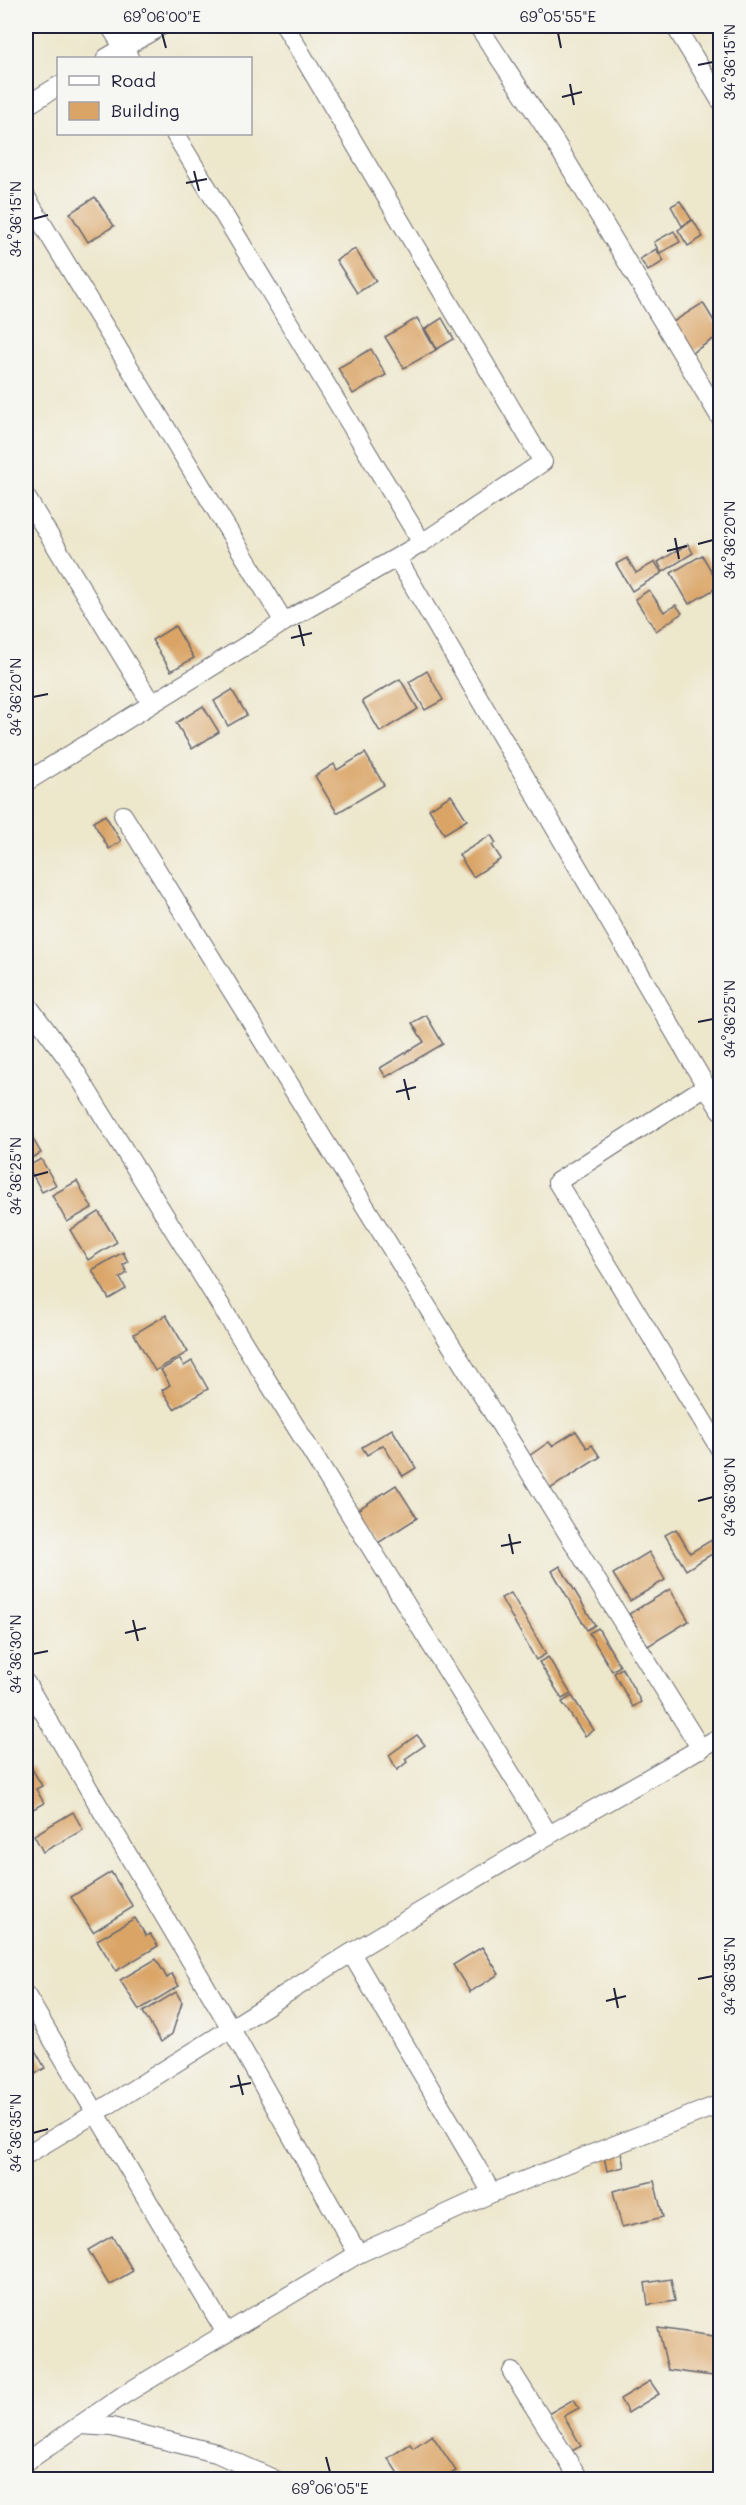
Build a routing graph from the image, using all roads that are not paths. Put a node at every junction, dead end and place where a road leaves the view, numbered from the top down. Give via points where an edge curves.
1 (110, 26) edge
2 (161, 26) edge
3 (285, 26) edge
4 (478, 26) edge
5 (675, 26) edge
6 (127, 53) edge
7 (110, 57) edge
8 (57, 87) edge
9 (720, 100) edge
10 (26, 106) edge
11 (176, 135) edge
12 (26, 197) edge
13 (720, 417) edge
14 (26, 497) edge
15 (422, 543) junction
16 (397, 558) junction
17 (284, 622) junction
18 (152, 703) junction
19 (26, 782) edge
20 (123, 814) dead end
21 (26, 1003) edge
22 (706, 1086) junction
23 (720, 1110) edge
24 (720, 1449) edge
25 (26, 1683) edge
26 (720, 1737) edge
27 (701, 1749) junction
28 (549, 1835) junction
29 (351, 1953) junction
30 (26, 1995) edge
31 (230, 2027) junction
32 (720, 2104) edge
33 (94, 2114) junction
34 (26, 2155) edge
35 (492, 2193) junction
36 (358, 2254) junction
37 (226, 2333) junction
38 (512, 2372) dead end
39 (80, 2425) junction
40 (26, 2462) edge
41 (276, 2480) edge
42 (580, 2480) edge

1 - 6 street
2 - 6 street
3 - 15 street via 543,462
4 - 13 street via 555,142
5 - 9 street
6 - 7 street
8 - 10 street
11 - 15 street
12 - 17 street
14 - 18 street
15 - 16 street
16 - 17 street
16 - 22 street
17 - 18 street
18 - 19 street
20 - 27 street
21 - 28 street via 69,1061
22 - 23 street
22 - 24 street via 557,1182
25 - 31 street
26 - 27 street
27 - 28 street
28 - 29 street
29 - 31 street
29 - 35 street
30 - 33 street
31 - 33 street
31 - 36 street
32 - 35 street
33 - 34 street
33 - 37 street
35 - 36 street
36 - 37 street
37 - 39 street
38 - 42 street
39 - 40 street
39 - 41 street via 112,2427 216,2453

